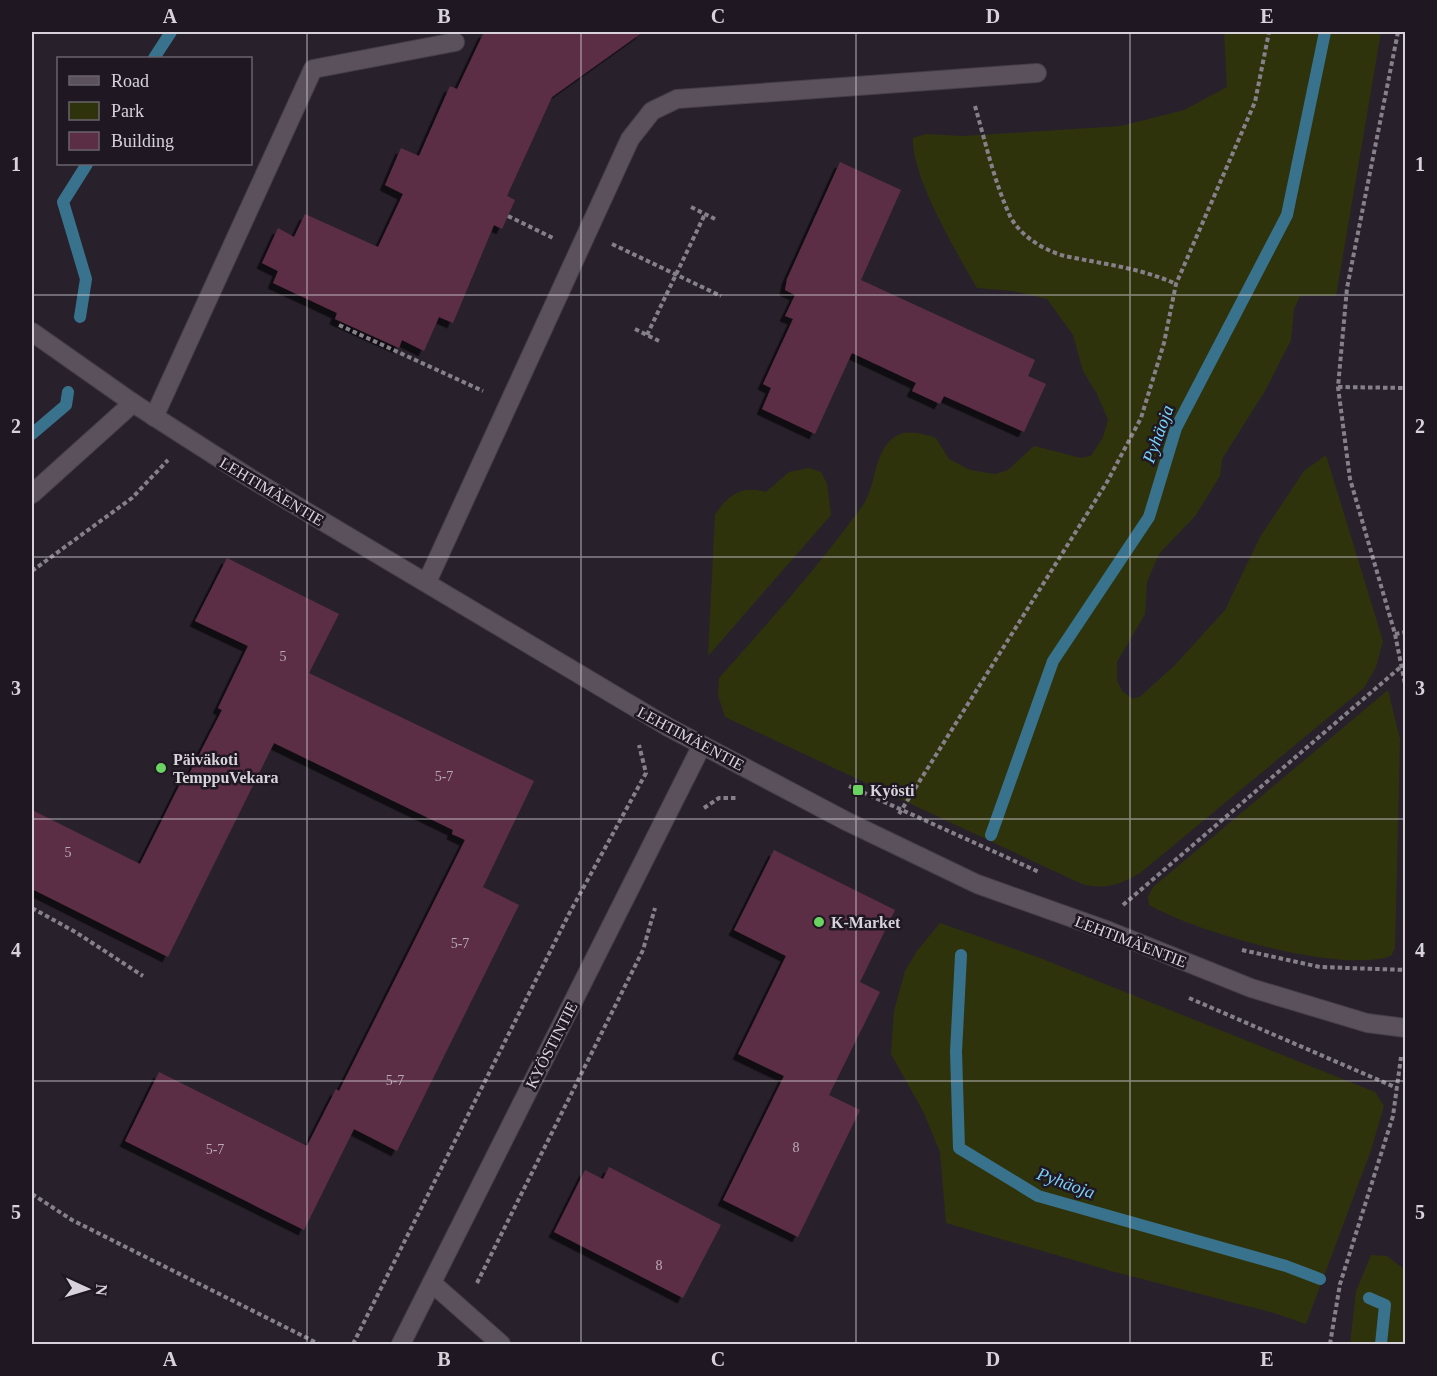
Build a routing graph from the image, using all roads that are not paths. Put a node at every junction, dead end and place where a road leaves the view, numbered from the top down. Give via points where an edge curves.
1 (455, 42) dead end
2 (1037, 73) dead end
3 (32, 332) edge
4 (133, 403) junction
5 (154, 417) junction
6 (32, 494) edge
7 (427, 582) junction
8 (702, 745) junction
9 (1405, 1028) edge
10 (432, 1283) junction
11 (401, 1344) edge
12 (501, 1344) edge

1 - 5 street via 313,69
2 - 7 street via 677,99 652,111 630,139
3 - 4 street, LEHTIMÄENTIE
4 - 5 street, LEHTIMÄENTIE
4 - 6 street
5 - 7 street, LEHTIMÄENTIE
7 - 8 street, LEHTIMÄENTIE
8 - 9 street, LEHTIMÄENTIE via 977,884 1251,988 1341,1017
8 - 10 street, KYÖSTINTIE
10 - 11 street, KYÖSTINTIE
10 - 12 street

